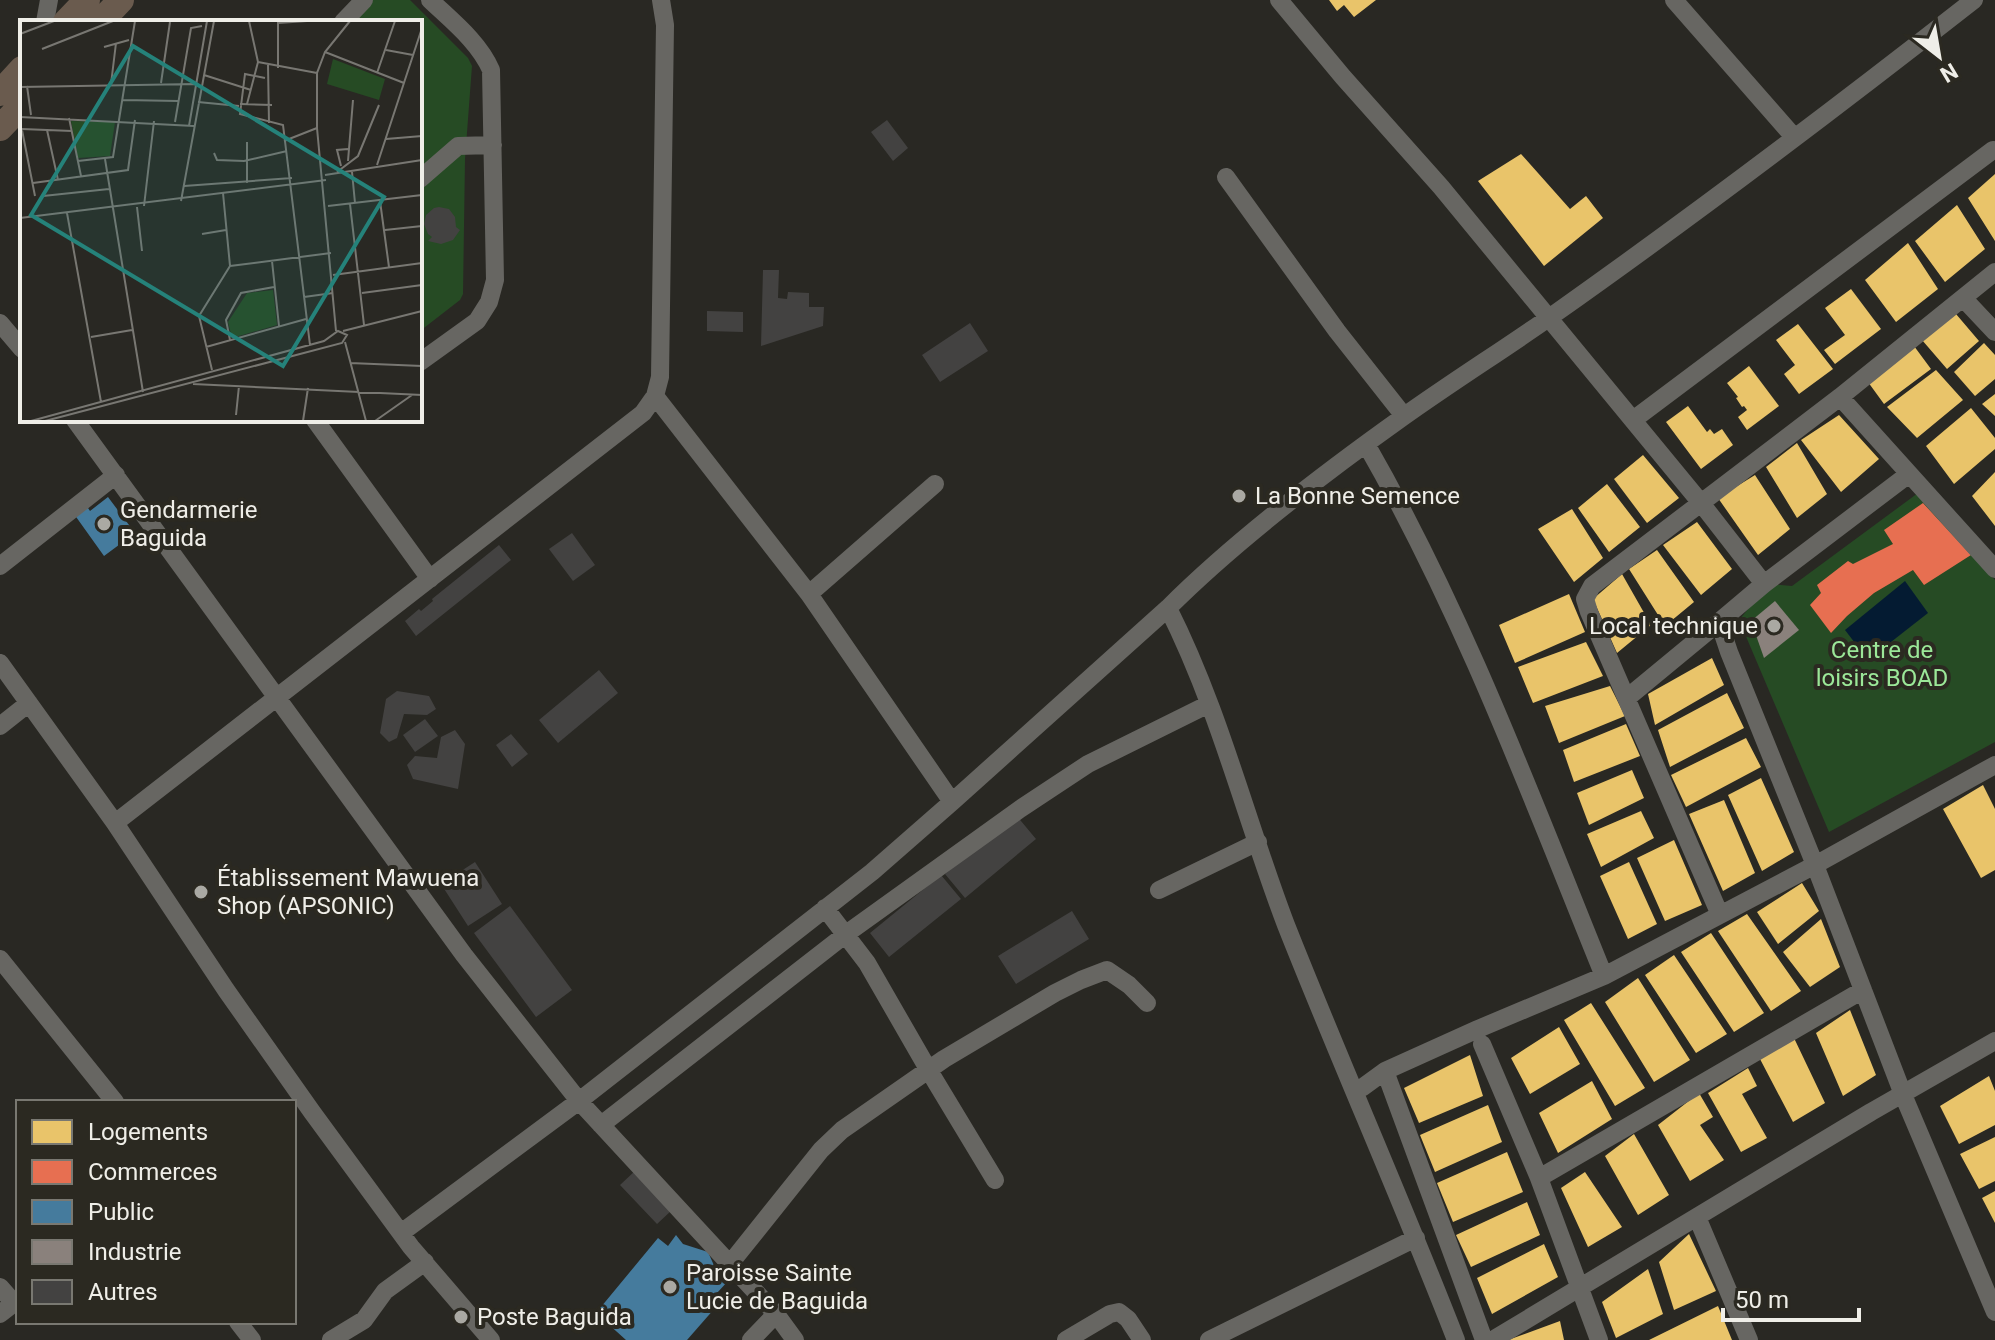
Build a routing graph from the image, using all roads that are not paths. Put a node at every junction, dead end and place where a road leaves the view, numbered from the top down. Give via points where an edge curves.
1 (49, 0) edge
2 (87, 0) edge
3 (121, 0) edge
4 (364, 0) edge
5 (430, 0) edge
6 (661, 0) edge
7 (1279, 0) edge
8 (1674, 0) edge
9 (1974, 0) edge
10 (45, 20) edge
11 (68, 20) edge
12 (102, 20) edge
13 (345, 20) edge
14 (20, 71) edge
15 (0, 93) edge
16 (20, 107) edge
17 (0, 128) edge
18 (1794, 137) junction
19 (493, 145) junction
20 (1993, 150) dead end
21 (422, 177) edge
22 (1226, 177) dead end
23 (1995, 272) edge
24 (1963, 298) junction
25 (1549, 318) junction
26 (0, 323) edge
27 (1995, 332) edge
28 (20, 347) edge
29 (422, 361) edge
30 (655, 396) junction
31 (1840, 397) junction
32 (1404, 416) junction
33 (1633, 420) junction
34 (76, 422) edge
35 (320, 426) edge
36 (1366, 444) junction
37 (1909, 474) junction
38 (116, 475) junction
39 (935, 484) dead end
40 (1701, 503) junction
41 (0, 566) edge
42 (1995, 569) edge
43 (430, 579) junction
44 (1764, 584) junction
45 (809, 594) junction
46 (1168, 608) junction
47 (1719, 622) junction
48 (0, 663) edge
49 (278, 698) junction
50 (1627, 698) junction
51 (29, 703) junction
52 (1209, 704) junction
53 (0, 726) edge
54 (1995, 765) edge
55 (952, 802) junction
56 (115, 823) junction
57 (1258, 842) junction
58 (1815, 865) junction
59 (1159, 890) dead end
60 (825, 908) junction
61 (1720, 915) junction
62 (846, 934) junction
63 (0, 959) edge
64 (1604, 976) junction
65 (1863, 990) junction
66 (1147, 1003) dead end
67 (1482, 1044) dead end
68 (1994, 1045) edge
69 (928, 1069) junction
70 (1385, 1071) junction
71 (297, 1090) junction
72 (1355, 1090) junction
73 (1904, 1095) junction
74 (113, 1100) edge
75 (284, 1100) edge
76 (579, 1101) junction
77 (601, 1125) junction
78 (1539, 1178) junction
79 (995, 1180) dead end
80 (1697, 1217) junction
81 (401, 1233) junction
82 (1416, 1238) junction
83 (425, 1262) junction
84 (729, 1265) junction
85 (0, 1287) edge
86 (1581, 1287) junction
87 (11, 1305) edge
88 (1995, 1312) edge
89 (776, 1314) junction
90 (364, 1320) junction
91 (240, 1324) edge
92 (1490, 1339) edge
93 (252, 1340) edge
94 (331, 1340) edge
95 (359, 1340) edge
96 (491, 1340) edge
97 (751, 1340) edge
98 (795, 1340) edge
99 (1066, 1340) edge
100 (1142, 1340) edge
101 (1209, 1340) edge
102 (1456, 1340) edge
103 (1599, 1340) edge
104 (1749, 1340) edge

1 - 10 street
2 - 11 highway
3 - 12 highway
4 - 13 street
5 - 19 street via 485,56 491,70
6 - 30 street via 665,25 660,377
7 - 25 street
8 - 18 street
9 - 18 street
14 - 15 highway
16 - 17 highway
18 - 25 street
19 - 21 street via 458,146
19 - 29 street via 495,280 489,302 477,321
20 - 33 street
22 - 32 street
23 - 24 street
24 - 27 street
24 - 31 street
25 - 32 street
25 - 33 street
26 - 28 street
30 - 43 street via 643,413
30 - 45 street
31 - 37 street
31 - 40 street
32 - 36 street
33 - 40 street
34 - 38 street
35 - 43 street
36 - 46 street
36 - 64 street via 1473,655
37 - 42 street
37 - 44 street
38 - 41 street
38 - 49 street
39 - 45 street
40 - 44 street
40 - 50 street via 1592,586 1585,599
43 - 49 street
44 - 47 street
45 - 55 street
46 - 52 street
46 - 55 street
47 - 50 street
47 - 58 street
48 - 51 street
49 - 56 street
49 - 76 street via 464,955
50 - 61 street
51 - 53 street
51 - 56 street
52 - 57 street
52 - 62 street via 1088,764
54 - 58 street
55 - 60 street
56 - 71 street
57 - 59 street
57 - 72 street
58 - 61 street
58 - 65 street
60 - 62 street
60 - 76 street
61 - 64 street
62 - 69 street
62 - 77 street
63 - 74 street
64 - 70 street
65 - 73 street
65 - 78 street
66 - 69 street via 1107,970 1055,993
67 - 78 street
68 - 73 street
69 - 79 street
69 - 84 street via 821,1150
70 - 72 street
70 - 92 street
71 - 75 street
71 - 81 street
72 - 82 street
73 - 80 street
73 - 88 street
76 - 77 street
76 - 81 street
77 - 84 street
78 - 86 street
80 - 86 street
80 - 104 street
81 - 83 street
82 - 101 street
82 - 102 street
83 - 90 street via 385,1291
83 - 96 street
84 - 89 street
85 - 87 street
86 - 92 street
86 - 103 street
89 - 97 street
89 - 98 street
90 - 94 street
90 - 95 street
91 - 93 street
99 - 100 street via 1119,1312

